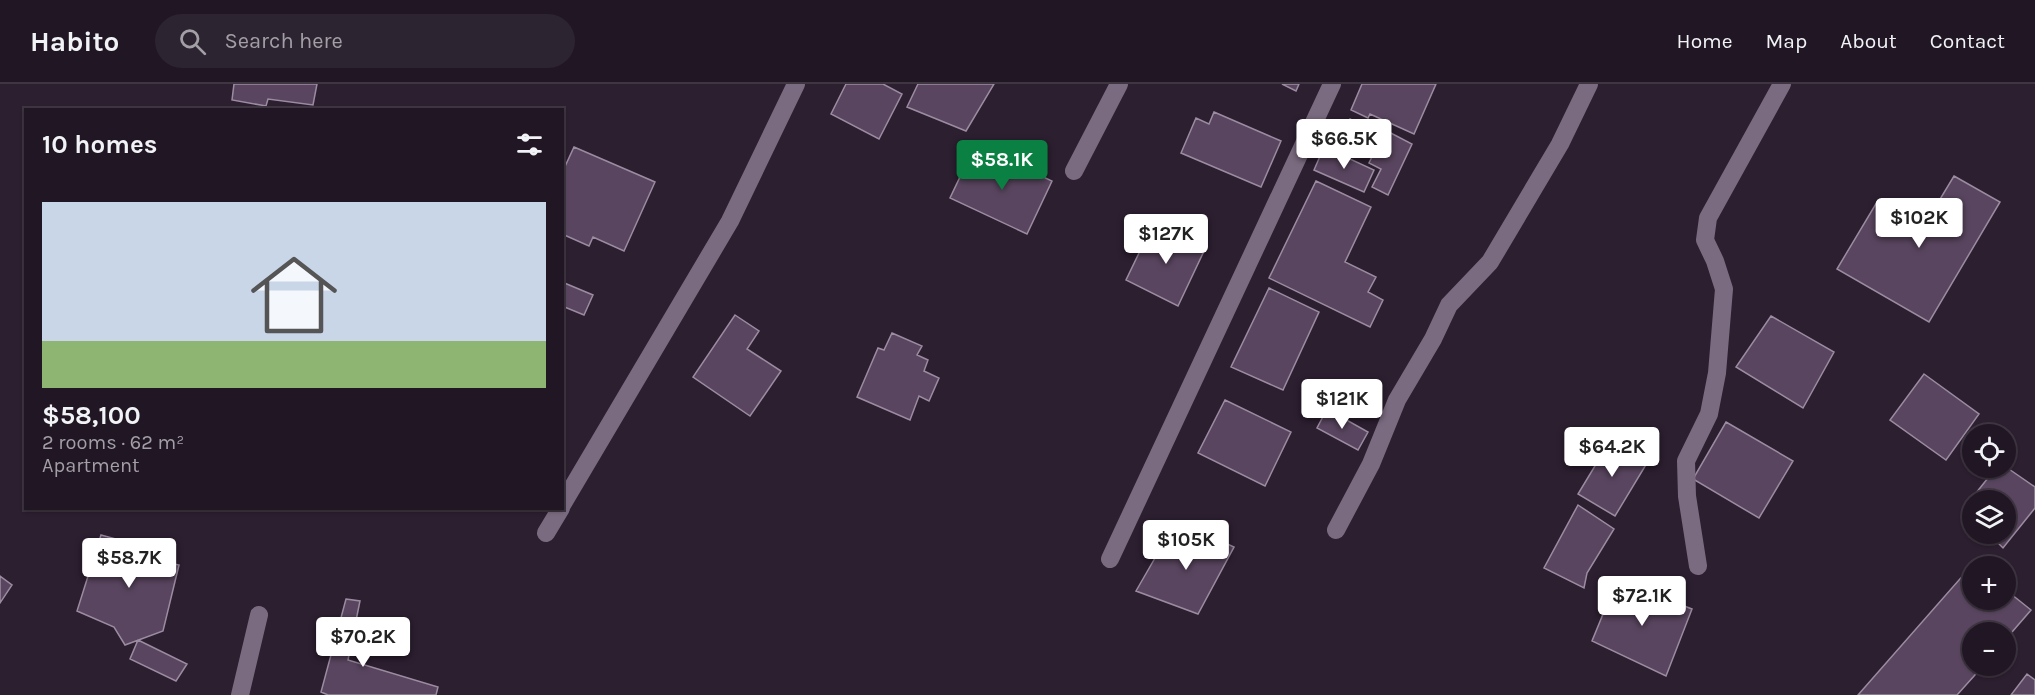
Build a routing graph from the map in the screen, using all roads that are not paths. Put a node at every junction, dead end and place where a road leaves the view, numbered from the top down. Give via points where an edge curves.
1 (796, 84) edge
2 (1119, 84) edge
3 (1332, 84) edge
4 (1589, 84) edge
5 (1782, 84) edge
6 (1074, 171) dead end
7 (564, 504) edge
8 (560, 510) edge
9 (1336, 530) dead end
10 (546, 533) dead end
11 (1110, 559) dead end
12 (1698, 566) dead end
13 (260, 615) dead end
14 (240, 695) edge

1 - 7 street via 730,221
2 - 6 street
3 - 11 street
4 - 9 street via 1560,144 1490,262 1449,305 1397,400 1371,464
5 - 12 street via 1708,218 1705,240 1724,289 1717,373 1709,414 1686,462
8 - 10 street
13 - 14 street

